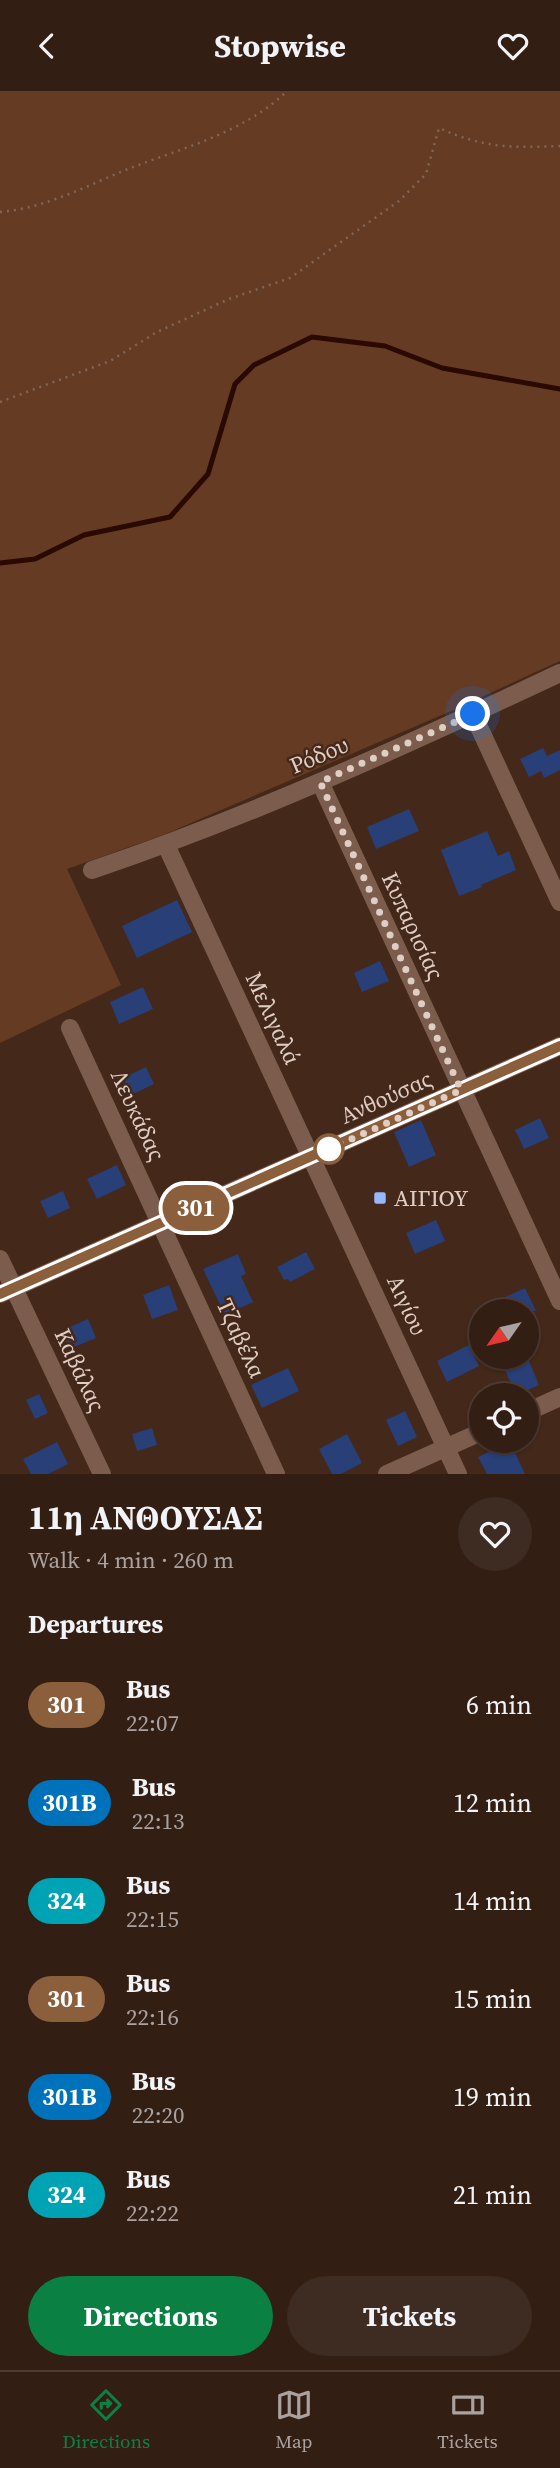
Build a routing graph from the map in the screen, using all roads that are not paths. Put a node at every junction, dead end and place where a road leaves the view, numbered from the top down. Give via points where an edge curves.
1 (560, 673) edge
2 (473, 714) junction
3 (320, 782) junction
4 (166, 845) junction
5 (92, 870) dead end
6 (560, 902) edge
7 (70, 1028) dead end
8 (560, 1046) edge
9 (461, 1090) junction
10 (311, 1156) junction
11 (162, 1223) junction
12 (0, 1259) edge
13 (7, 1291) edge
14 (560, 1301) edge
15 (560, 1397) edge
16 (539, 1407) edge
17 (469, 1437) edge
18 (446, 1448) junction
19 (102, 1474) edge
20 (276, 1474) edge
21 (387, 1474) edge
22 (458, 1474) edge

1 - 2 street, Ρόδου
2 - 3 street, Ρόδου
2 - 6 street
3 - 4 street, Ρόδου
3 - 9 street, Κυπαρισίας
4 - 5 street, Ρόδου
4 - 10 street, Μελιγαλά
7 - 11 street, Λευκάδας
8 - 9 street, Ανθούσας
9 - 10 street, Ανθούσας
9 - 14 street, Κυπαρισίας
10 - 11 street, Ανθούσας
10 - 18 street, Αιγίου
11 - 13 street, Ανθούσας
11 - 20 street, Τζαβέλα
12 - 13 street, Καβάλας
13 - 19 street, Καβάλας
15 - 16 street
17 - 18 street
18 - 21 street
18 - 22 street, Αιγίου

